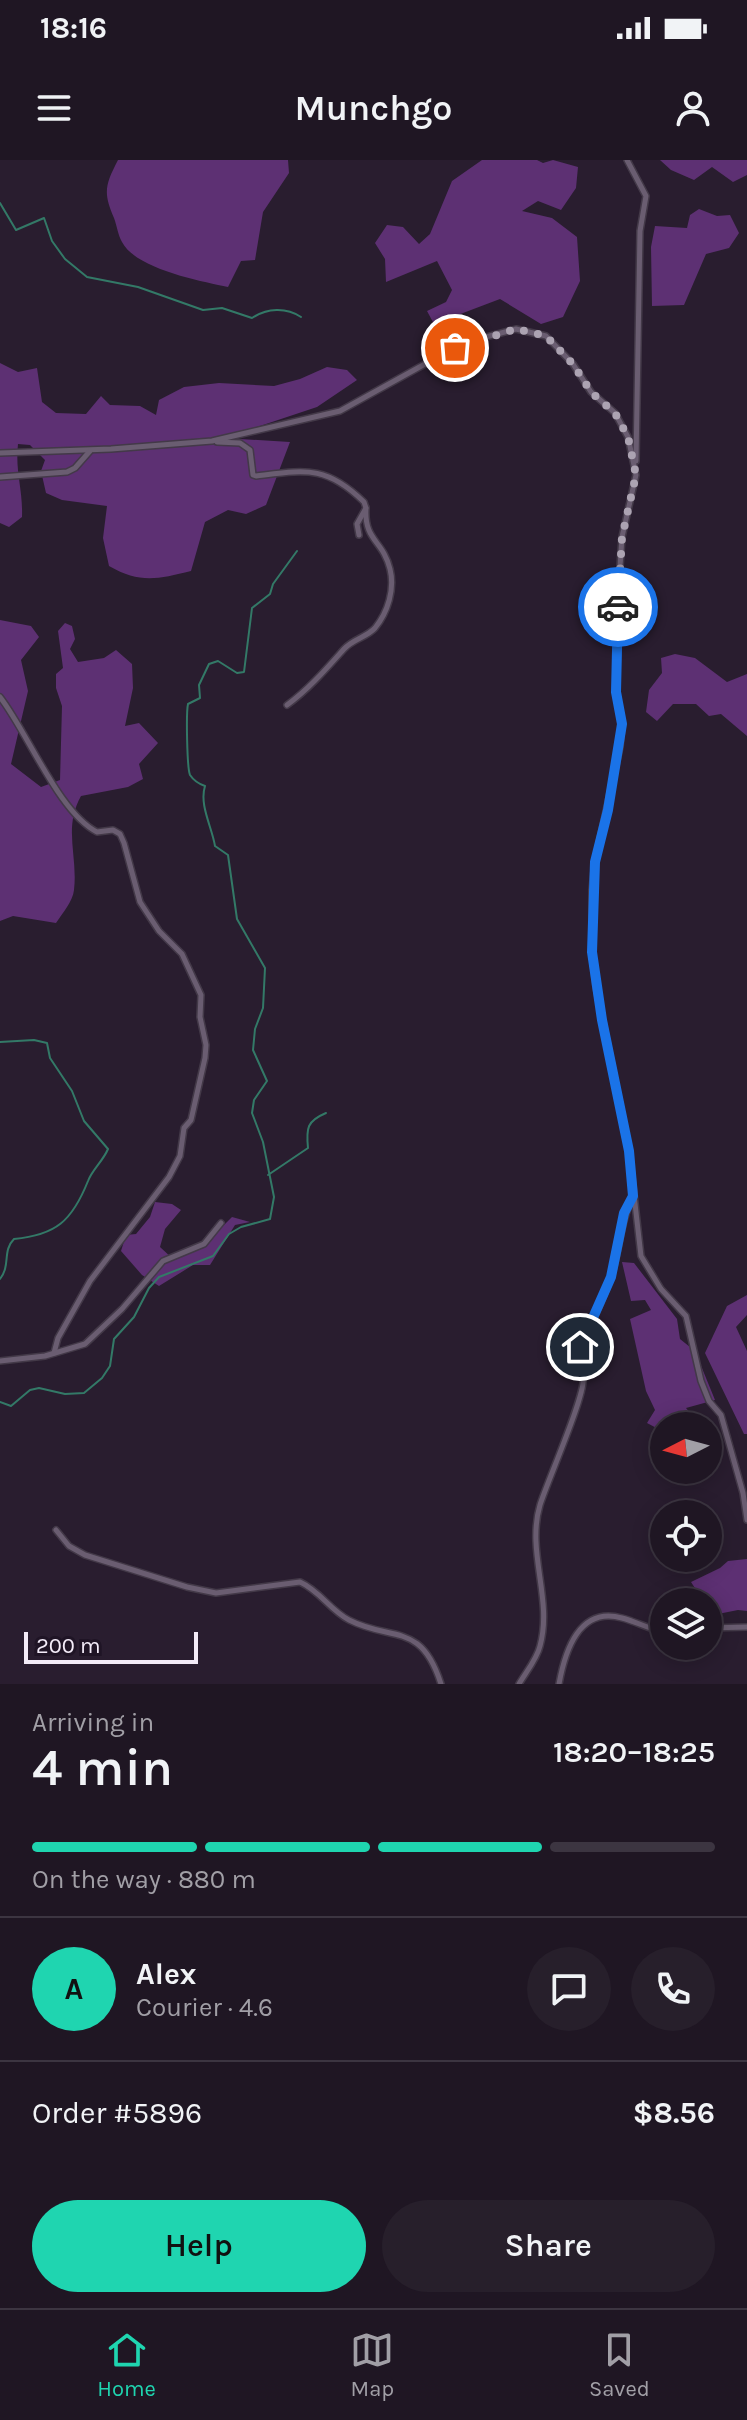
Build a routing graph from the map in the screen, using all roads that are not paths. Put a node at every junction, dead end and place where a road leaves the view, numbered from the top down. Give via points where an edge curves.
1 (627, 160) edge
2 (212, 441) junction
3 (90, 450) junction
4 (0, 453) edge
5 (636, 475) junction
6 (0, 477) edge
7 (366, 508) junction
8 (359, 535) dead end
9 (0, 697) edge
10 (287, 705) dead end
11 (633, 1196) junction
12 (221, 1223) dead end
13 (54, 1353) junction
14 (0, 1361) edge
15 (747, 1520) edge
16 (56, 1530) dead end
17 (747, 1627) edge
18 (650, 1628) edge
19 (722, 1628) edge
20 (441, 1684) edge
21 (519, 1684) edge
22 (559, 1684) edge

1 - 5 street via 646,196 640,231
2 - 3 street
2 - 5 street via 340,411 463,343 524,330 546,336 615,413 628,437
2 - 7 street via 245,446 256,476 328,475 355,493
3 - 4 street
3 - 6 street via 67,472
5 - 11 street via 622,537 619,582 620,747 595,862 592,952
7 - 8 street via 357,524
7 - 10 street via 365,527 384,552 392,575 388,604 375,628 352,642
9 - 13 street via 70,811 97,832 120,834 140,902 182,954 201,995 206,1045 180,1156 90,1281
11 - 15 street via 641,1256 686,1316 701,1381 721,1415
11 - 21 street via 624,1213 611,1277 580,1347 581,1402 539,1507 534,1537 545,1620 540,1649
12 - 13 street via 204,1244 163,1261 85,1344
13 - 14 street
16 - 20 street via 85,1555 187,1587 216,1593 300,1582 311,1586 351,1621 412,1640 427,1655
17 - 19 street
18 - 22 street via 625,1618 595,1617 571,1640

